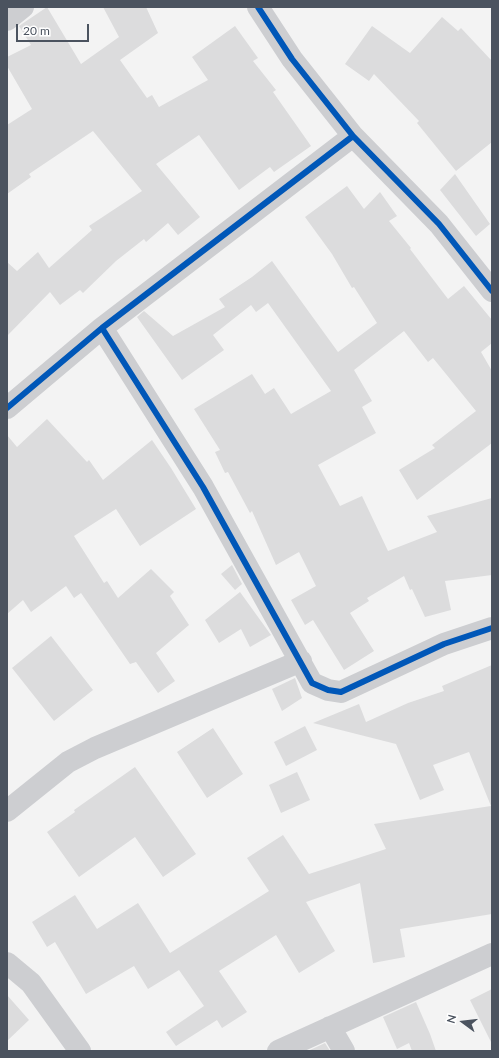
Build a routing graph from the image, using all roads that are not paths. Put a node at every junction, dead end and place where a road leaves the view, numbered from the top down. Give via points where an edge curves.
1 (23, 7) edge
2 (258, 7) edge
3 (7, 20) edge
4 (353, 136) junction
5 (489, 282) edge
6 (102, 328) junction
7 (7, 408) edge
8 (492, 628) edge
9 (301, 661) junction
10 (7, 811) edge
11 (492, 954) edge
12 (7, 963) edge
13 (330, 1027) junction
14 (80, 1051) edge
15 (278, 1051) edge
16 (344, 1051) edge

1 - 3 street
2 - 4 street via 292,59
4 - 5 street via 440,224
4 - 6 street
6 - 7 street
6 - 9 street via 203,487
8 - 9 street via 444,644 341,692 312,683
9 - 10 street via 95,748 68,762
11 - 13 street
12 - 14 street via 31,983
13 - 15 street
13 - 16 street

